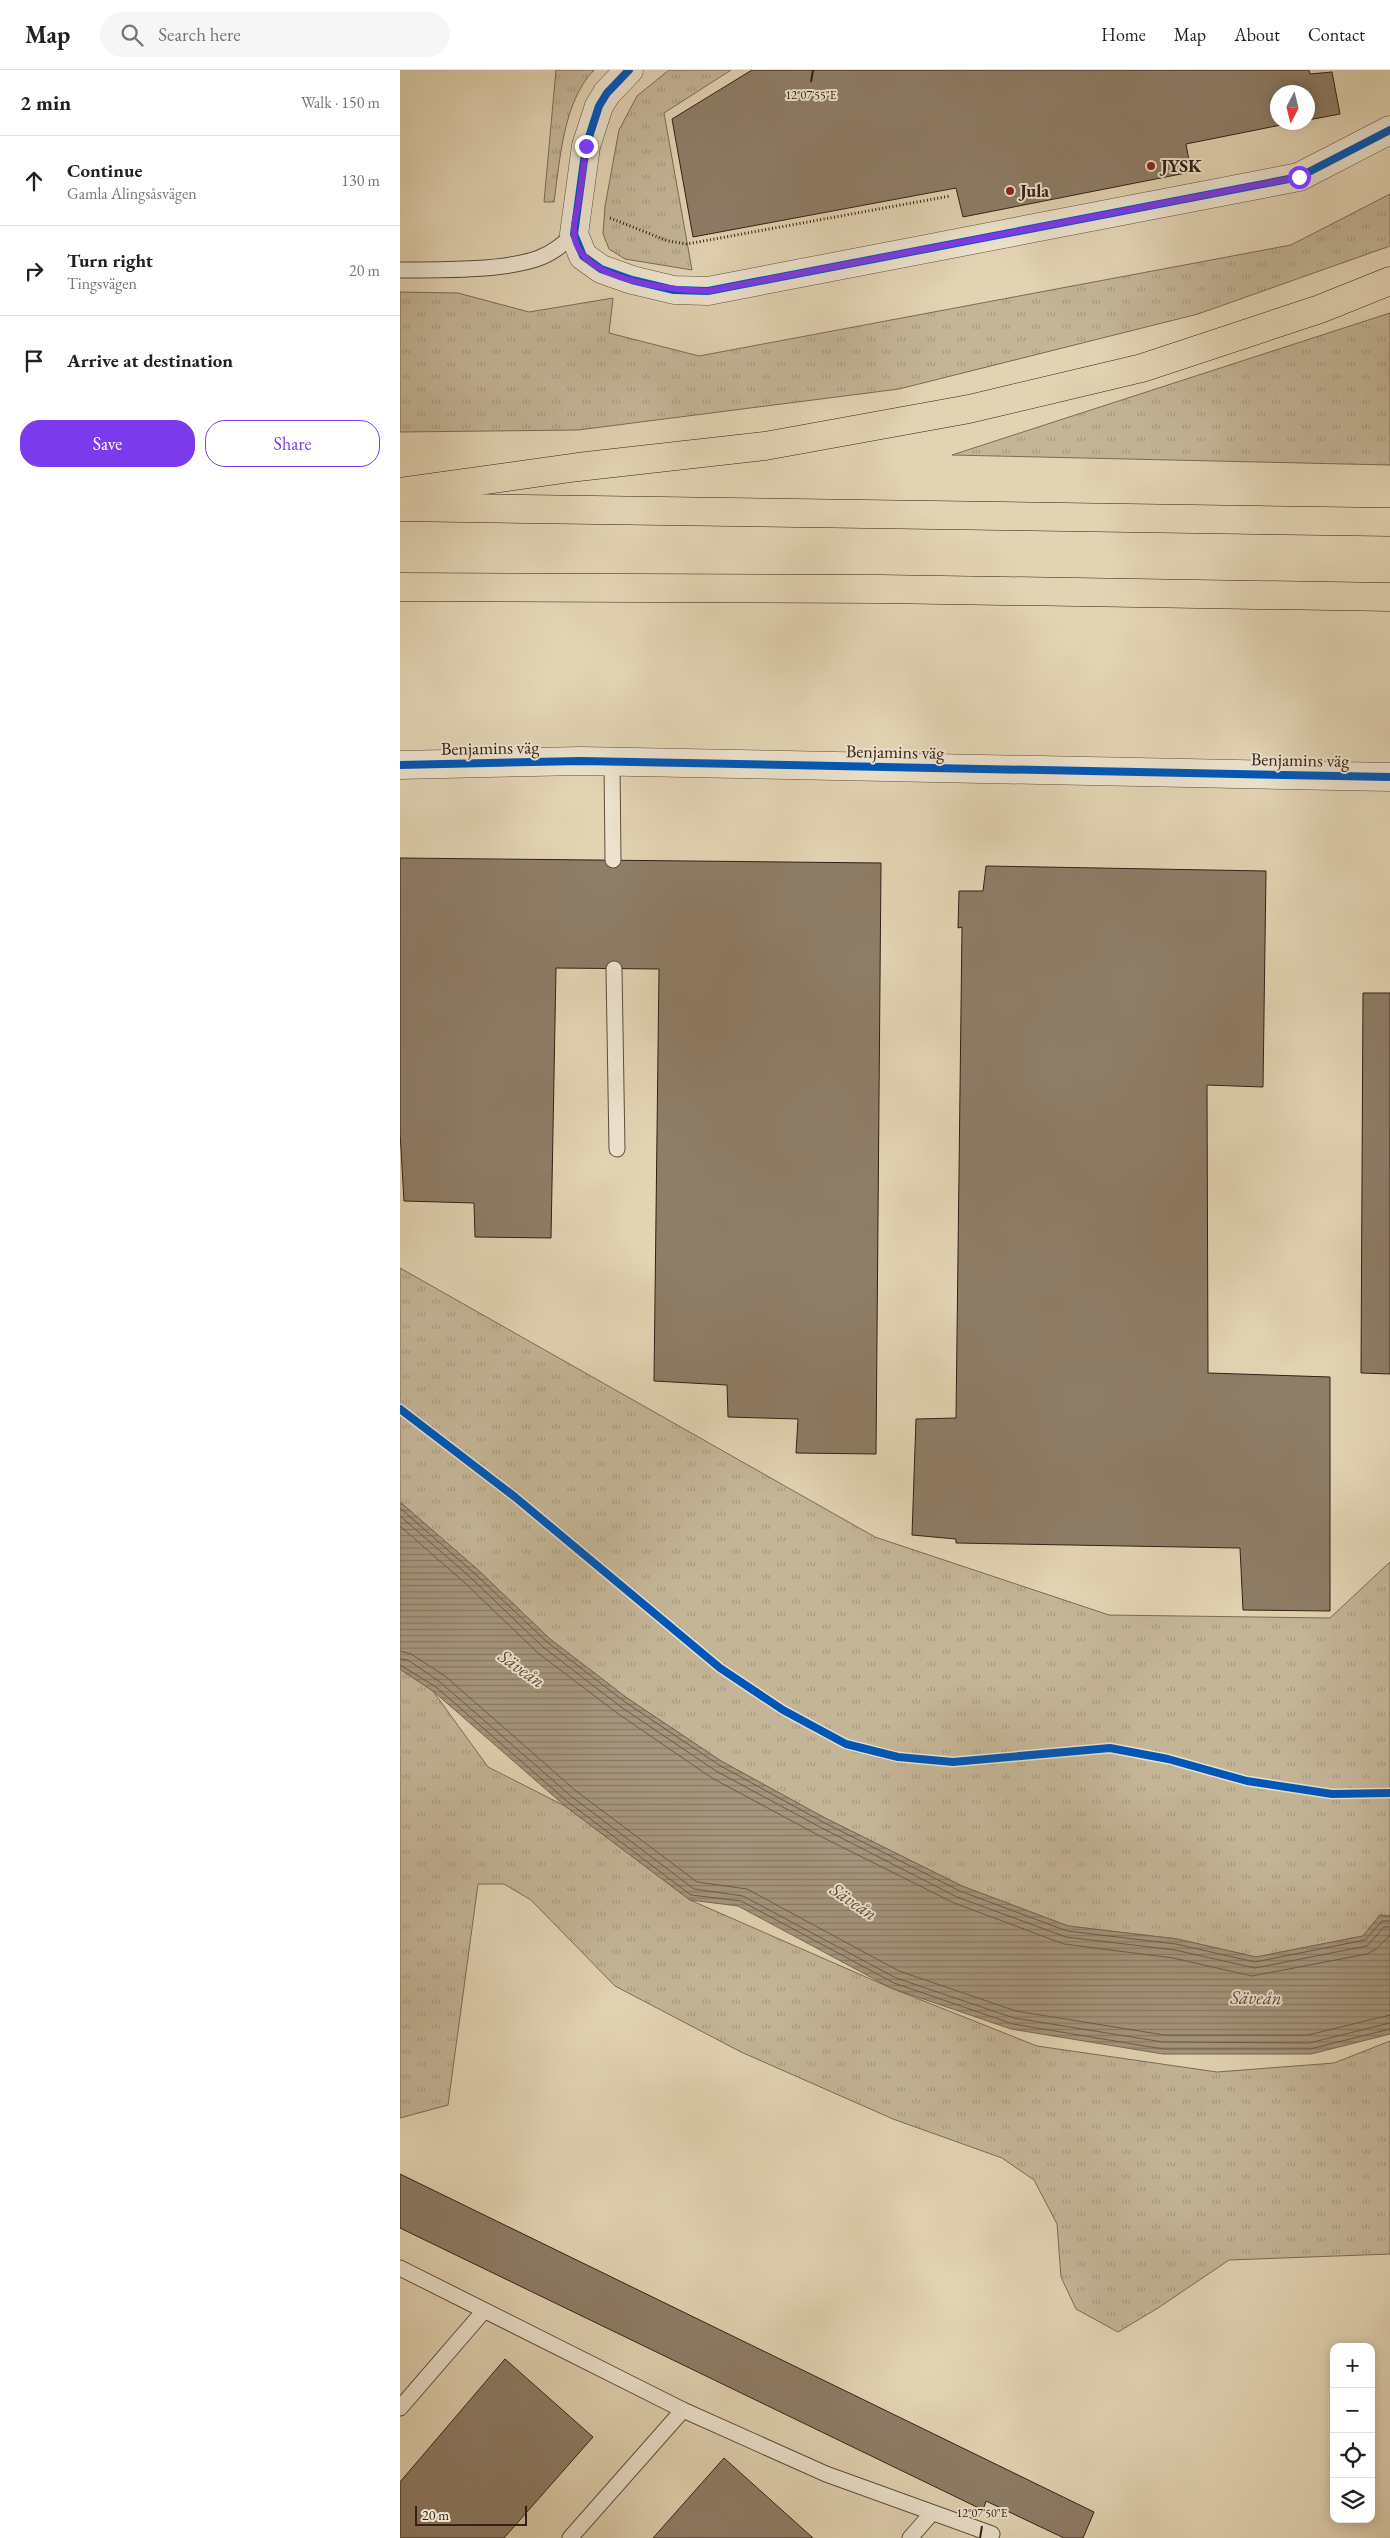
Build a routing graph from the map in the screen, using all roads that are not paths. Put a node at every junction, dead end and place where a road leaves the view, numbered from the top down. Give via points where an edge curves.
1 (629, 70) edge
2 (1390, 130) edge
3 (574, 234) junction
4 (400, 270) edge
5 (1390, 281) edge
6 (400, 492) edge
7 (400, 507) edge
8 (1390, 522) edge
9 (400, 587) edge
10 (1390, 597) edge
11 (612, 762) junction
12 (400, 765) edge
13 (1390, 777) edge
14 (613, 860) dead end
15 (614, 969) dead end
16 (618, 1149) dead end
17 (400, 2268) edge
18 (483, 2312) junction
19 (400, 2408) edge
20 (683, 2410) junction
21 (932, 2513) junction
22 (995, 2537) edge
23 (570, 2538) edge
24 (910, 2538) edge

1 - 3 street via 599,106 586,146
2 - 3 street via 1299,177 708,291 674,290 601,269 583,256
3 - 4 lane via 540,258 516,265
5 - 6 highway via 1320,309 1142,368 969,409 765,446 578,466
7 - 8 highway
9 - 10 highway via 871,588
11 - 12 street, Benjamins väg
11 - 13 street, Benjamins väg
11 - 14 lane
15 - 16 lane
17 - 18 lane
18 - 19 lane
18 - 20 lane
20 - 21 lane via 826,2474
20 - 23 lane
21 - 22 lane
21 - 24 lane

